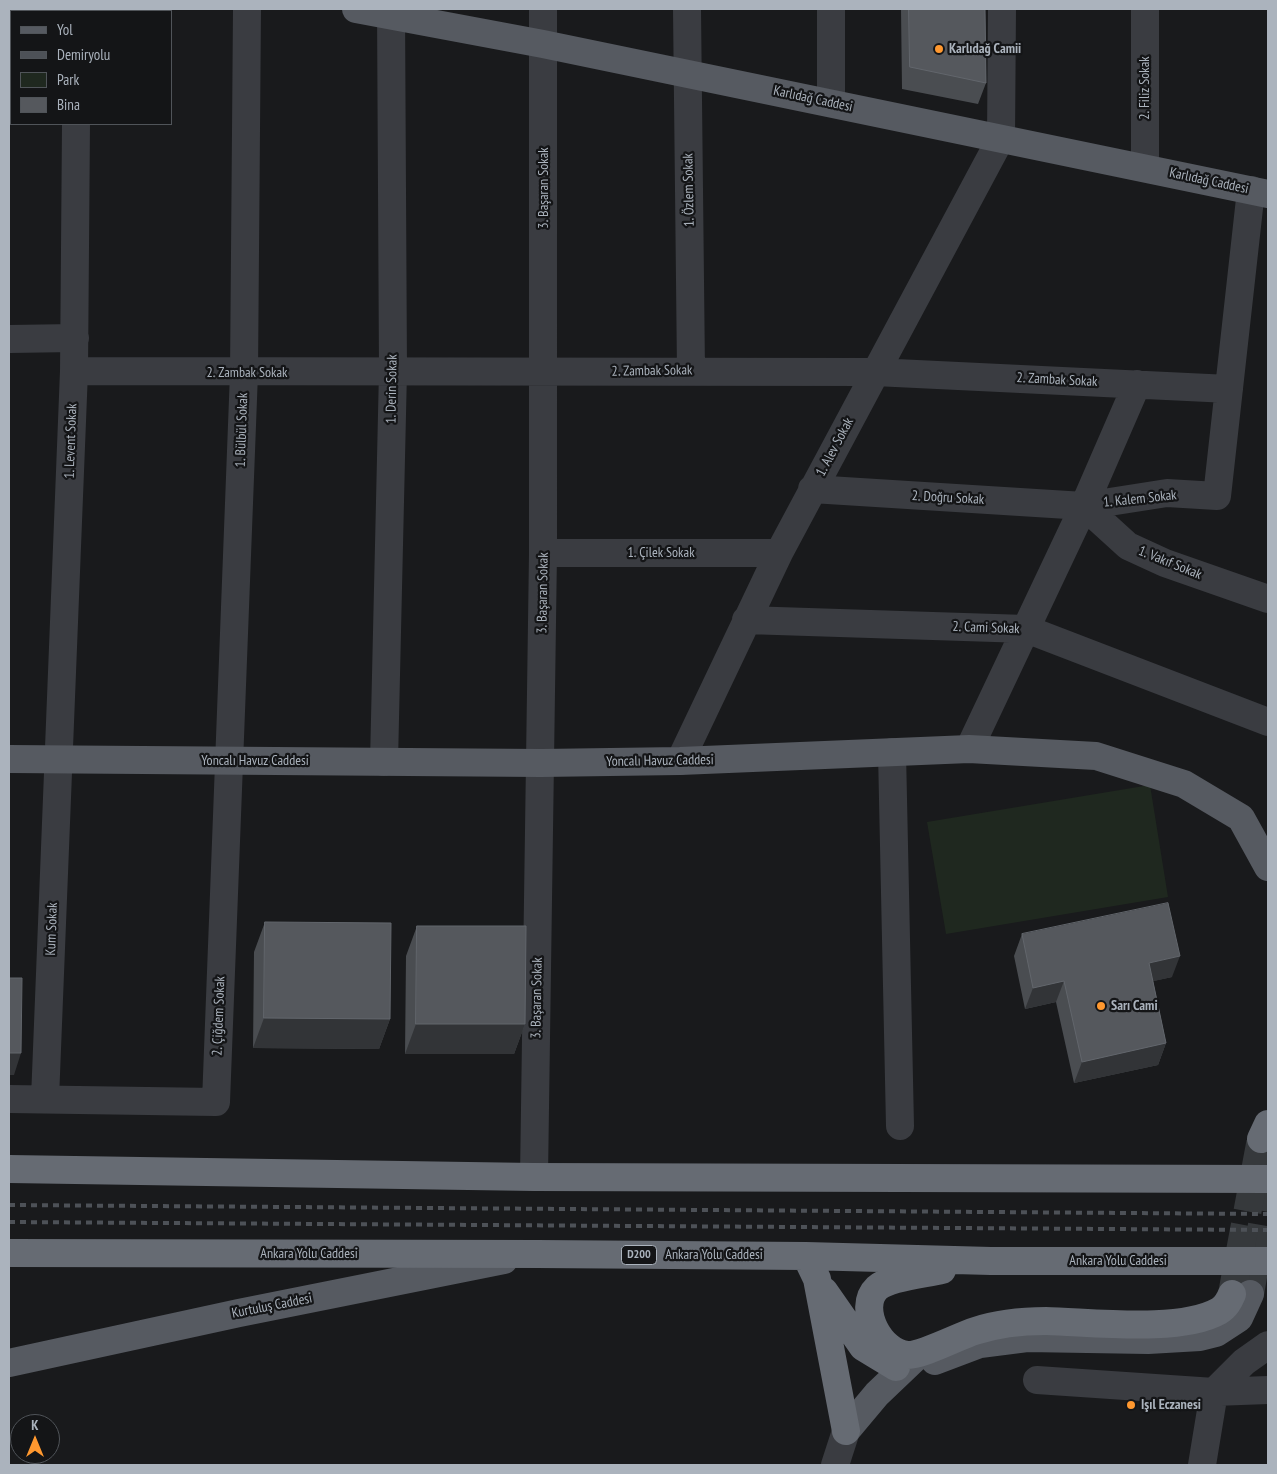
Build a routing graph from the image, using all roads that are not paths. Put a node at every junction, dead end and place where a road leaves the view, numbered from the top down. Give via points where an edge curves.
1 (247, 9) edge
2 (356, 9) edge
3 (543, 9) edge
4 (687, 9) edge
5 (831, 9) edge
6 (1002, 9) edge
7 (1145, 9) edge
8 (391, 12) edge
9 (543, 44) junction
10 (688, 74) junction
11 (831, 103) junction
12 (76, 125) edge
13 (1001, 138) junction
14 (1145, 168) junction
15 (1260, 192) edge
16 (75, 338) junction
17 (9, 339) edge
18 (691, 370) junction
19 (74, 371) junction
20 (392, 371) junction
21 (875, 372) junction
22 (244, 373) junction
23 (544, 373) junction
24 (1138, 384) junction
25 (1229, 389) junction
26 (812, 489) junction
27 (1084, 506) junction
28 (543, 554) junction
29 (779, 554) junction
30 (1268, 599) edge
31 (746, 620) junction
32 (1026, 629) junction
33 (1268, 722) edge
34 (969, 749) junction
35 (892, 752) junction
36 (9, 759) edge
37 (58, 759) junction
38 (230, 760) junction
39 (680, 761) junction
40 (384, 762) junction
41 (541, 763) junction
42 (1268, 867) edge
43 (9, 1099) edge
44 (46, 1099) junction
45 (900, 1126) dead end
46 (9, 1169) edge
47 (534, 1177) junction
48 (1268, 1179) edge
49 (9, 1253) edge
50 (537, 1254) junction
51 (991, 1261) junction
52 (1268, 1261) edge
53 (811, 1267) junction
54 (1241, 1294) joint
55 (1268, 1344) edge
56 (921, 1351) junction
57 (9, 1363) edge
58 (903, 1370) junction
59 (1038, 1380) dead end
60 (1268, 1390) edge
61 (1214, 1392) junction
62 (846, 1431) junction
63 (835, 1465) edge
64 (1202, 1465) edge

1 - 22 street, 1. Bülbül Sokak
2 - 8 main road, Karlıdağ Caddesi
3 - 9 street, 3. Başaran Sokak
4 - 10 street, 1. Özlem Sokak
5 - 11 street
6 - 13 street
7 - 14 street, 2. Filiz Sokak
8 - 9 main road, Karlıdağ Caddesi
8 - 20 street, 1. Derin Sokak
9 - 10 main road, Karlıdağ Caddesi
9 - 23 street, 3. Başaran Sokak
10 - 11 main road, Karlıdağ Caddesi
10 - 18 street, 1. Özlem Sokak
11 - 13 main road, Karlıdağ Caddesi
12 - 16 street, 1. Levent Sokak
13 - 14 main road, Karlıdağ Caddesi
13 - 21 street, 1. Alev Sokak
14 - 15 main road, Karlıdağ Caddesi
15 - 25 street, 1. Kalem Sokak
16 - 17 street
16 - 19 street, 1. Levent Sokak
18 - 21 street, 2. Zambak Sokak
18 - 23 street, 2. Zambak Sokak
19 - 22 street, 2. Zambak Sokak
19 - 37 street, 1. Levent Sokak
20 - 22 street, 2. Zambak Sokak
20 - 23 street, 2. Zambak Sokak
20 - 40 street, 1. Derin Sokak
21 - 24 street, 2. Zambak Sokak
21 - 26 street, 1. Alev Sokak
22 - 38 street, 1. Bülbül Sokak
23 - 28 street, 3. Başaran Sokak
24 - 25 street, 2. Zambak Sokak
24 - 27 street
25 - 27 street, 1. Kalem Sokak via 1218,496 1167,493
26 - 27 street, 2. Doğru Sokak
26 - 29 street, 1. Alev Sokak
27 - 30 street, 1. Vakıf Sokak via 1128,546 1165,563
27 - 32 street, 1. Kalem Sokak
28 - 29 street, 1. Çilek Sokak
28 - 41 street, 3. Başaran Sokak
29 - 31 street, 1. Alev Sokak
31 - 32 street, 2. Cami Sokak
31 - 39 street, 1. Alev Sokak
32 - 33 street, 2. Cami Sokak
32 - 34 street, 1. Kalem Sokak
34 - 35 main road, Yoncalı Havuz Caddesi
34 - 42 main road, Yoncalı Havuz Caddesi via 1096,756 1184,784 1240,818
35 - 39 main road, Yoncalı Havuz Caddesi
35 - 45 street
36 - 37 main road, Yoncalı Havuz Caddesi
37 - 38 main road, Yoncalı Havuz Caddesi
37 - 44 street, Kum Sokak
38 - 40 main road, Yoncalı Havuz Caddesi
38 - 44 street, 2. Çiğdem Sokak via 216,1102
39 - 41 main road, Yoncalı Havuz Caddesi
40 - 41 main road, Yoncalı Havuz Caddesi
41 - 47 street, 3. Başaran Sokak
43 - 44 street
46 - 47 highway
47 - 48 highway
49 - 50 highway, Ankara Yolu Caddesi / D200
50 - 53 highway, Ankara Yolu Caddesi / D200
50 - 57 main road, Kurtuluş Caddesi
51 - 52 highway, Ankara Yolu Caddesi / D200
51 - 53 highway, Ankara Yolu Caddesi / D200
51 - 56 highway via 894,1280 877,1288 871,1297 870,1310 872,1326 879,1337 890,1348 908,1355
53 - 58 highway via 863,1347
53 - 62 highway
54 - 56 highway via 1220,1310 1189,1320 1150,1324 1004,1323
54 - 58 main road via 1240,1318 1216,1333 1200,1337 1018,1339 980,1344
55 - 61 street
56 - 58 main road
58 - 62 main road via 876,1394
59 - 61 street
60 - 61 street
61 - 64 street
62 - 63 street

